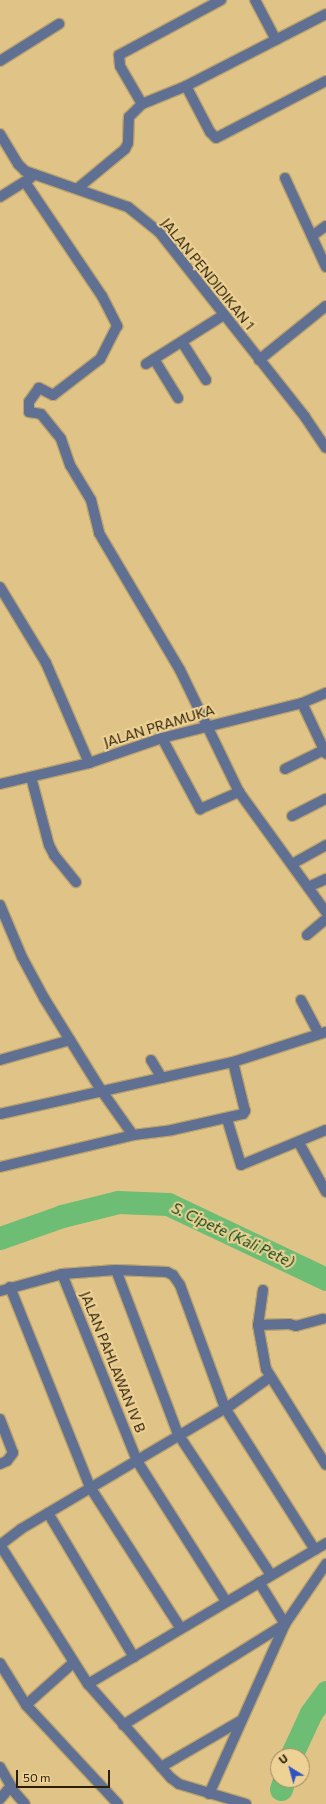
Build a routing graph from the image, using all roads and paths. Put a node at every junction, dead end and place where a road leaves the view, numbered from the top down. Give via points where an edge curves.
1 (221, 0) edge
2 (255, 0) edge
3 (326, 14) edge
4 (59, 24) dead end
5 (276, 40) junction
6 (0, 61) edge
7 (326, 81) edge
8 (186, 86) junction
9 (142, 104) junction
10 (0, 134) edge
11 (29, 178) junction
12 (285, 178) dead end
13 (78, 188) junction
14 (0, 197) edge
15 (326, 226) edge
16 (312, 236) junction
17 (326, 267) edge
18 (326, 306) edge
19 (222, 316) junction
20 (182, 342) junction
21 (259, 360) junction
22 (206, 380) dead end
23 (178, 398) dead end
24 (326, 448) edge
25 (1, 590) edge
26 (326, 693) edge
27 (302, 703) junction
28 (206, 726) junction
29 (162, 738) junction
30 (325, 751) edge
31 (89, 762) junction
32 (285, 769) dead end
33 (31, 777) junction
34 (0, 784) edge
35 (239, 792) junction
36 (326, 798) edge
37 (292, 816) dead end
38 (326, 845) edge
39 (292, 864) junction
40 (326, 879) edge
41 (76, 882) dead end
42 (308, 887) junction
43 (0, 905) edge
44 (326, 912) edge
45 (326, 920) edge
46 (307, 935) dead end
47 (301, 1000) dead end
48 (322, 1033) edge
49 (70, 1040) junction
50 (0, 1060) edge
51 (151, 1060) dead end
52 (233, 1062) junction
53 (162, 1078) junction
54 (101, 1090) junction
55 (0, 1114) edge
56 (227, 1119) junction
57 (326, 1130) edge
58 (133, 1135) junction
59 (299, 1143) junction
60 (0, 1167) edge
61 (326, 1192) edge
62 (116, 1270) junction
63 (62, 1274) junction
64 (10, 1287) junction
65 (262, 1290) dead end
66 (0, 1291) edge
67 (323, 1319) dead end
68 (258, 1325) junction
69 (270, 1377) junction
70 (225, 1408) junction
71 (0, 1419) edge
72 (178, 1434) junction
73 (137, 1461) junction
74 (0, 1464) edge
75 (326, 1465) edge
76 (90, 1487) junction
77 (48, 1513) junction
78 (326, 1543) edge
79 (0, 1545) edge
80 (315, 1550) junction
81 (326, 1564) edge
82 (271, 1575) junction
83 (259, 1582) junction
84 (226, 1601) junction
85 (285, 1624) junction
86 (180, 1627) junction
87 (134, 1657) junction
88 (0, 1663) edge
89 (73, 1663) junction
90 (88, 1684) junction
91 (26, 1705) junction
92 (240, 1721) junction
93 (123, 1725) junction
94 (0, 1767) edge
95 (161, 1767) junction
96 (11, 1788) junction
97 (209, 1794) junction
98 (0, 1800) edge
99 (241, 1803) edge
100 (25, 1804) edge
101 (118, 1804) edge

1 - 9 street via 119,55 120,66
2 - 5 street
3 - 5 street
4 - 6 street
5 - 8 street
7 - 8 street via 216,138 210,132
8 - 9 street
9 - 13 street via 129,117 128,143 125,149
10 - 11 street, JALAN PENDIDIKAN 1
11 - 13 street, JALAN PENDIDIKAN 1
11 - 14 street
11 - 28 street via 102,296 117,326 100,359 53,395 39,388 29,402 29,412 41,414 61,439 70,465 91,500 99,533 162,638
12 - 16 street
13 - 19 street, JALAN PENDIDIKAN 1 via 128,207 159,232
15 - 16 street
16 - 17 street
18 - 21 street
19 - 20 street
19 - 21 street, JALAN PENDIDIKAN 1
20 - 22 street
20 - 23 street via 150,362
21 - 24 street, JALAN PENDIDIKAN 1 via 305,417
25 - 31 street via 46,663
26 - 27 street, JALAN PRAMUKA
27 - 28 street, JALAN PRAMUKA
27 - 30 street
28 - 29 street, JALAN PRAMUKA
28 - 35 street
29 - 31 street, JALAN PRAMUKA
29 - 35 street via 200,809
30 - 32 street
31 - 33 street, JALAN PRAMUKA
33 - 34 street, JALAN PRAMUKA
33 - 41 street via 52,850
35 - 39 street
36 - 37 street
38 - 39 street
39 - 42 street
40 - 42 street
42 - 44 street
43 - 49 street via 22,958
45 - 46 street
47 - 48 street
48 - 52 street
49 - 50 street
49 - 54 street
51 - 53 street
52 - 53 street
52 - 56 street via 245,1111
53 - 54 street
54 - 55 street
54 - 58 street
56 - 58 street
56 - 59 street via 241,1165
57 - 59 street
58 - 60 street
59 - 61 street
62 - 63 street
62 - 70 street via 167,1272 176,1279
62 - 72 street
63 - 64 street
63 - 73 street, JALAN PAHLAWAN IV B
64 - 66 street
64 - 76 street
65 - 68 street
67 - 68 street via 296,1326
68 - 69 street
69 - 70 street
69 - 75 street via 284,1393
70 - 72 street
70 - 80 street
71 - 74 street via 13,1453 7,1461
72 - 73 street
72 - 82 street
73 - 76 street
73 - 84 street, JALAN PAHLAWAN IV B
76 - 77 street
76 - 86 street
77 - 79 street
77 - 87 street
78 - 80 street
79 - 89 street
80 - 82 street
81 - 85 street
82 - 83 street
83 - 84 street
83 - 85 street
84 - 86 street
85 - 92 street
85 - 93 street
86 - 87 street
87 - 90 street
88 - 91 street
89 - 90 street
89 - 91 street
90 - 93 street
91 - 101 street
92 - 95 street
92 - 97 street
93 - 95 street
94 - 96 street
95 - 97 street via 179,1784
96 - 98 street
96 - 100 street
97 - 99 street

